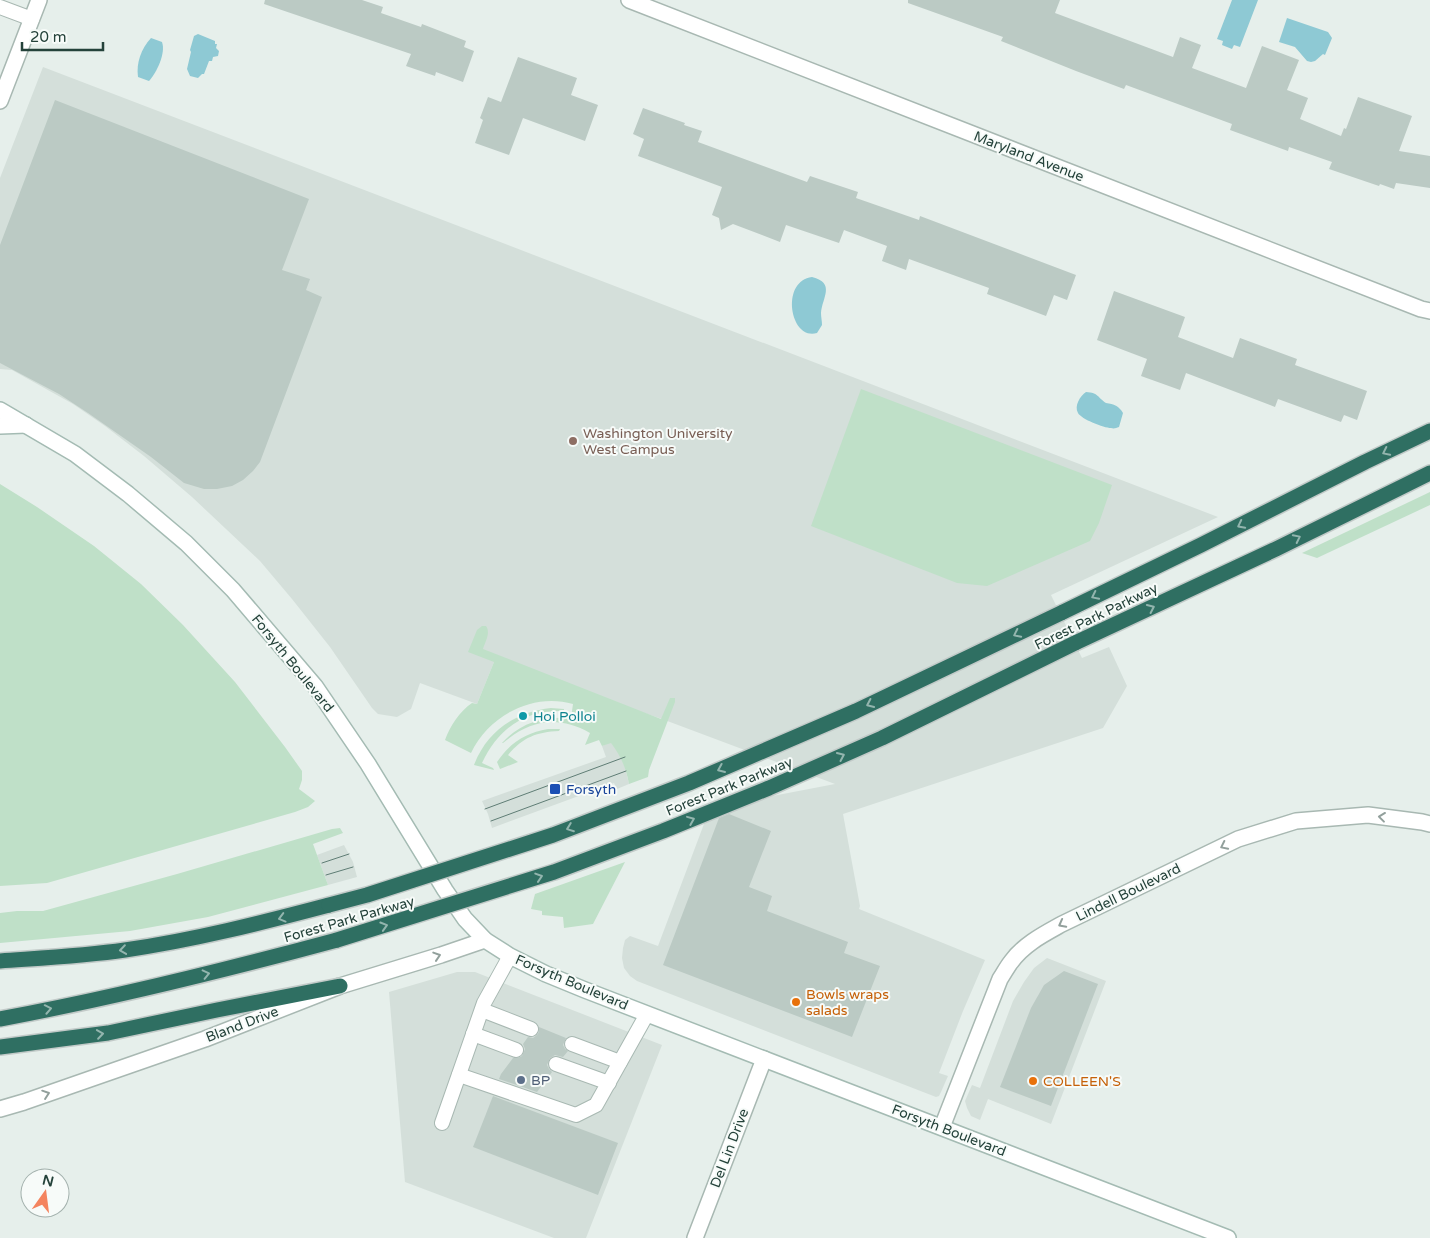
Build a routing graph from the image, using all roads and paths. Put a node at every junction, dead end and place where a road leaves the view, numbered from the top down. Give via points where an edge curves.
1 (39, 0) edge
2 (629, 0) edge
3 (0, 7) edge
4 (32, 19) junction
5 (0, 101) edge
6 (1430, 311) edge
7 (0, 410) edge
8 (26, 425) junction
9 (0, 426) edge
10 (1430, 431) edge
11 (1430, 473) edge
12 (1430, 824) edge
13 (484, 940) junction
14 (510, 956) junction
15 (0, 961) edge
16 (340, 986) junction
17 (482, 1010) junction
18 (647, 1014) junction
19 (0, 1019) edge
20 (531, 1029) dead end
21 (473, 1034) junction
22 (572, 1044) dead end
23 (0, 1047) edge
24 (516, 1050) dead end
25 (764, 1059) junction
26 (620, 1062) junction
27 (556, 1064) dead end
28 (459, 1075) junction
29 (609, 1083) junction
30 (0, 1109) edge
31 (442, 1123) dead end
32 (942, 1127) junction
33 (695, 1238) edge
34 (1228, 1238) edge

1 - 4 street
2 - 6 street, Maryland Avenue
3 - 4 lane
4 - 5 street
7 - 8 street, Forsyth Boulevard
8 - 9 street
8 - 13 street, Forsyth Boulevard via 75,454 128,494 186,543 233,590 315,686 368,764 445,890
10 -> 15 highway, Forest Park Parkway, bridge via 856,711 689,783 553,835 376,892 255,925 123,950
19 -> 11 highway, Forest Park Parkway, bridge via 242,966 337,940 554,872 672,828 882,738
12 -> 32 street, Lindell Boulevard via 1368,815 1296,821 1238,839 1042,935 1025,947 1000,979
13 - 14 street, Forsyth Boulevard
16 -> 13 street, Bland Drive
14 - 17 lane
14 - 18 street, Forsyth Boulevard via 546,974
23 -> 16 highway via 108,1033
30 -> 16 street, Bland Drive via 205,1039
17 - 20 lane
17 - 21 lane
18 - 25 street, Forsyth Boulevard
18 - 26 lane
21 - 24 lane
21 - 28 lane
22 - 26 lane
25 - 32 street, Forsyth Boulevard
25 - 33 street, Del Lin Drive
26 - 29 lane
27 - 29 lane
28 - 29 lane via 576,1115 596,1106
28 - 31 lane
32 - 34 street, Forsyth Boulevard

